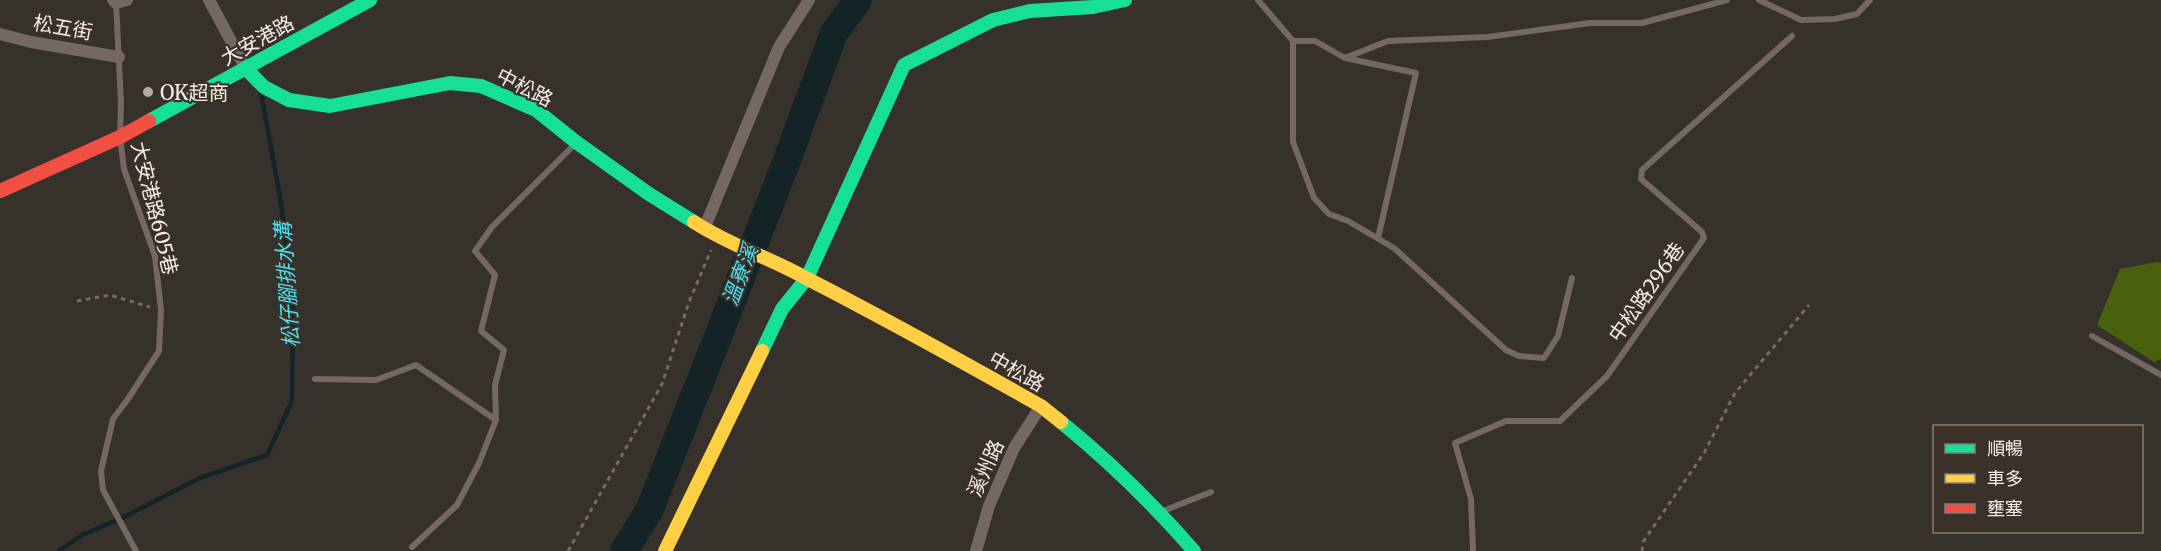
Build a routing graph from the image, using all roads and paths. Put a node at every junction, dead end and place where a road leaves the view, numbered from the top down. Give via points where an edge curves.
1 (209, 0) edge
2 (370, 0) edge
3 (809, 0) edge
4 (1125, 0) edge
5 (1258, 0) edge
6 (1727, 0) edge
7 (1759, 0) edge
8 (1870, 0) edge
9 (119, 1) edge
10 (0, 34) edge
11 (1792, 36) dead end
12 (1293, 41) junction
13 (119, 57) junction
14 (1345, 58) junction
15 (246, 69) junction
16 (120, 137) junction
17 (576, 142) junction
18 (0, 191) edge
19 (704, 229) junction
20 (1378, 238) junction
21 (722, 239) junction
22 (807, 278) junction
23 (1572, 278) dead end
24 (77, 301) dead end
25 (1809, 305) dead end
26 (161, 310) junction
27 (2092, 336) dead end
28 (2161, 375) edge
29 (315, 379) dead end
30 (1041, 406) junction
31 (496, 420) junction
32 (1211, 492) dead end
33 (1160, 512) junction
34 (412, 547) dead end
35 (136, 551) edge
36 (568, 551) edge
37 (665, 551) edge
38 (976, 551) edge
39 (1194, 551) edge
40 (1473, 551) edge
41 (1642, 551) edge

1 - 15 street
2 - 15 street, 大安港路
3 - 19 street via 779,47
4 - 22 street via 1093,7 1030,11 993,20 904,65
5 - 12 lane
6 - 14 lane via 1642,23 1590,22 1488,36 1388,41
7 - 8 lane via 1801,20 1857,14
9 - 13 lane, 大安港路605巷
10 - 13 street, 松五街
11 - 40 lane, 中松路296巷 via 1642,170 1641,179 1702,232 1704,238 1607,376 1560,421 1506,421 1455,443 1471,499
12 - 14 lane via 1316,41
12 - 20 lane via 1293,142 1314,198 1329,214
13 - 16 lane, 大安港路605巷
14 - 20 lane via 1416,73
15 - 16 street, 大安港路
15 - 17 street, 中松路 via 264,87 289,100 330,106 450,83 482,86 536,110
16 - 18 street, 大安港路
16 - 26 lane, 大安港路605巷 via 124,169 154,256
17 - 19 street, 中松路
17 - 31 lane via 492,227 475,251 495,275 481,331 504,350 495,385
19 - 21 street, 中松路
20 - 23 lane via 1394,248 1506,350 1519,356 1544,358 1558,336
21 - 22 street, 中松路
21 - 36 path via 689,302 662,384
22 - 30 street, 中松路
22 - 37 street via 782,309
24 - 26 path via 110,295
25 - 41 path via 1735,393 1704,453 1643,542
26 - 35 lane, 大安港路605巷 via 159,351 113,418 101,471 113,511
27 - 28 lane
29 - 31 lane via 376,380 416,365
30 - 33 street, 中松路 via 1098,452
30 - 38 street, 溪州路 via 1014,448 989,506
31 - 34 lane via 457,505
32 - 33 lane
33 - 39 street, 中松路

